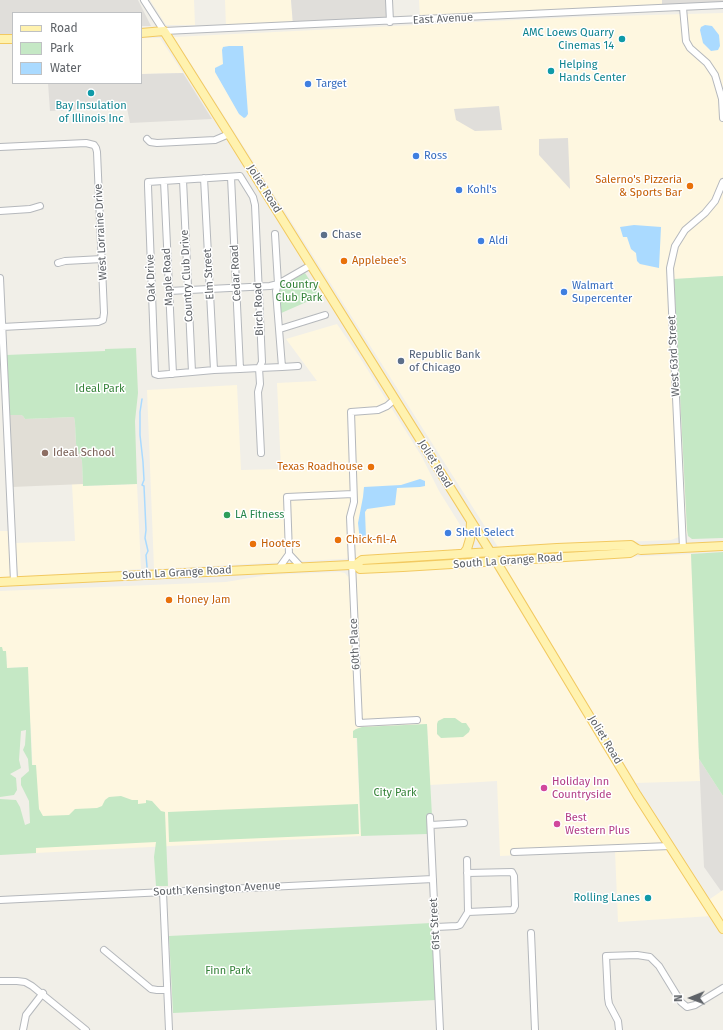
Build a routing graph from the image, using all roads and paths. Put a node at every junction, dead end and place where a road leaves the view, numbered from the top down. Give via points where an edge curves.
1 (144, 0) edge
2 (389, 0) edge
3 (723, 6) edge
4 (683, 8) junction
5 (390, 22) junction
6 (142, 32) edge
7 (164, 32) junction
8 (0, 39) edge
9 (12, 39) edge
10 (723, 118) edge
11 (229, 134) junction
12 (147, 139) dead end
13 (0, 148) edge
14 (231, 177) junction
15 (204, 178) junction
16 (183, 180) junction
17 (164, 181) junction
18 (723, 182) edge
19 (40, 206) dead end
20 (0, 211) edge
21 (276, 234) dead end
22 (102, 259) junction
23 (58, 263) dead end
24 (311, 265) junction
25 (0, 278) edge
26 (278, 284) junction
27 (259, 287) junction
28 (237, 288) junction
29 (209, 289) junction
30 (187, 290) junction
31 (169, 291) junction
32 (1, 310) edge
33 (325, 315) dead end
34 (2, 327) junction
35 (280, 328) junction
36 (298, 366) dead end
37 (282, 367) junction
38 (259, 368) junction
39 (240, 369) junction
40 (214, 370) junction
41 (192, 372) junction
42 (173, 374) junction
43 (395, 399) junction
44 (261, 453) dead end
45 (353, 494) junction
46 (471, 522) junction
47 (723, 546) edge
48 (683, 548) junction
49 (637, 549) junction
50 (490, 552) junction
51 (464, 553) junction
52 (289, 554) junction
53 (496, 561) junction
54 (353, 565) junction
55 (301, 567) junction
56 (279, 568) junction
57 (14, 581) junction
58 (0, 582) edge
59 (417, 720) dead end
60 (430, 817) dead end
61 (464, 824) dead end
62 (431, 825) junction
63 (670, 846) junction
64 (514, 852) dead end
65 (467, 860) dead end
66 (467, 873) junction
67 (433, 879) junction
68 (163, 892) junction
69 (0, 900) edge
70 (468, 912) junction
71 (436, 927) junction
72 (723, 929) edge
73 (531, 933) dead end
74 (104, 950) dead end
75 (0, 981) edge
76 (723, 988) edge
77 (167, 990) junction
78 (43, 993) junction
79 (23, 1030) edge
80 (86, 1030) edge
81 (169, 1030) edge
82 (440, 1030) edge
83 (535, 1030) edge
84 (619, 1030) edge

1 - 7 street, Joliet Road
2 - 5 street
3 - 4 street, East Avenue
4 - 5 street, East Avenue
4 - 10 street via 686,42 715,75 722,99
5 - 7 street, East Avenue
6 - 7 main road
7 - 11 main road, Joliet Road
8 - 9 main road
11 - 12 street via 215,140 157,143
11 - 24 main road, Joliet Road
13 - 22 street, West Lorraine Drive via 86,143 94,145 97,152
14 - 15 street
14 - 27 street, Birch Road via 240,176 254,200
14 - 28 street, Cedar Road
15 - 16 street
15 - 29 street, Elm Street
16 - 17 street
16 - 30 street, Country Club Drive
17 - 31 street, Maple Road
17 - 42 street, Oak Drive via 148,182 155,374
18 - 48 street, West 63rd Street via 715,201 685,230 675,246 670,271
19 - 20 street
21 - 26 street
22 - 23 street
22 - 34 street, West Lorraine Drive via 103,320
24 - 26 street
24 - 43 main road, Joliet Road
25 - 32 street
26 - 27 street
26 - 35 street via 276,291
27 - 28 street
27 - 38 street, Birch Road via 262,362
28 - 29 street
28 - 39 street, Cedar Road
29 - 30 street
29 - 40 street, Elm Street
30 - 31 street
30 - 41 street, Country Club Drive
31 - 42 street, Maple Road
32 - 34 street
33 - 35 street
34 - 57 street
35 - 37 street
36 - 37 street
37 - 38 street
38 - 39 street
38 - 44 street, Birch Road
39 - 40 street
40 - 41 street
41 - 42 street
43 - 45 street via 378,410 351,412
43 - 46 main road, Joliet Road
45 - 52 street via 287,497
45 - 54 street via 350,517
46 - 50 main road, Joliet Road
46 - 51 main road via 470,539
47 - 48 main road, South La Grange Road
48 - 49 main road, South La Grange Road
49 - 50 main road, South La Grange Road via 631,546 611,546
49 - 53 main road, South La Grange Road via 630,553
50 - 51 main road, South La Grange Road
50 - 53 main road, Joliet Road
51 - 54 main road, South La Grange Road via 362,560
52 - 55 street
52 - 56 street
53 - 54 main road, South La Grange Road via 360,569
53 - 63 main road, Joliet Road
54 - 55 main road, South La Grange Road
54 - 59 street, 60th Place via 359,723
55 - 56 main road, South La Grange Road
56 - 57 main road, South La Grange Road
57 - 58 main road, South La Grange Road
60 - 62 street, 61st Street
61 - 62 street
62 - 67 street, 61st Street
63 - 64 street
63 - 72 main road, Joliet Road
65 - 66 street
66 - 70 street
66 - 70 street via 512,872 515,906 513,910
67 - 68 street, South Kensington Avenue
67 - 71 street, 61st Street
68 - 69 street, South Kensington Avenue
68 - 77 street
70 - 71 street via 460,925
71 - 82 street, 61st Street
73 - 83 street
74 - 77 street via 148,987
75 - 78 street via 25,982
76 - 84 street via 695,1005 687,1006 681,1002 659,966 650,957 606,956 609,1004 618,1021
77 - 81 street
78 - 79 street via 26,1015
78 - 80 street

